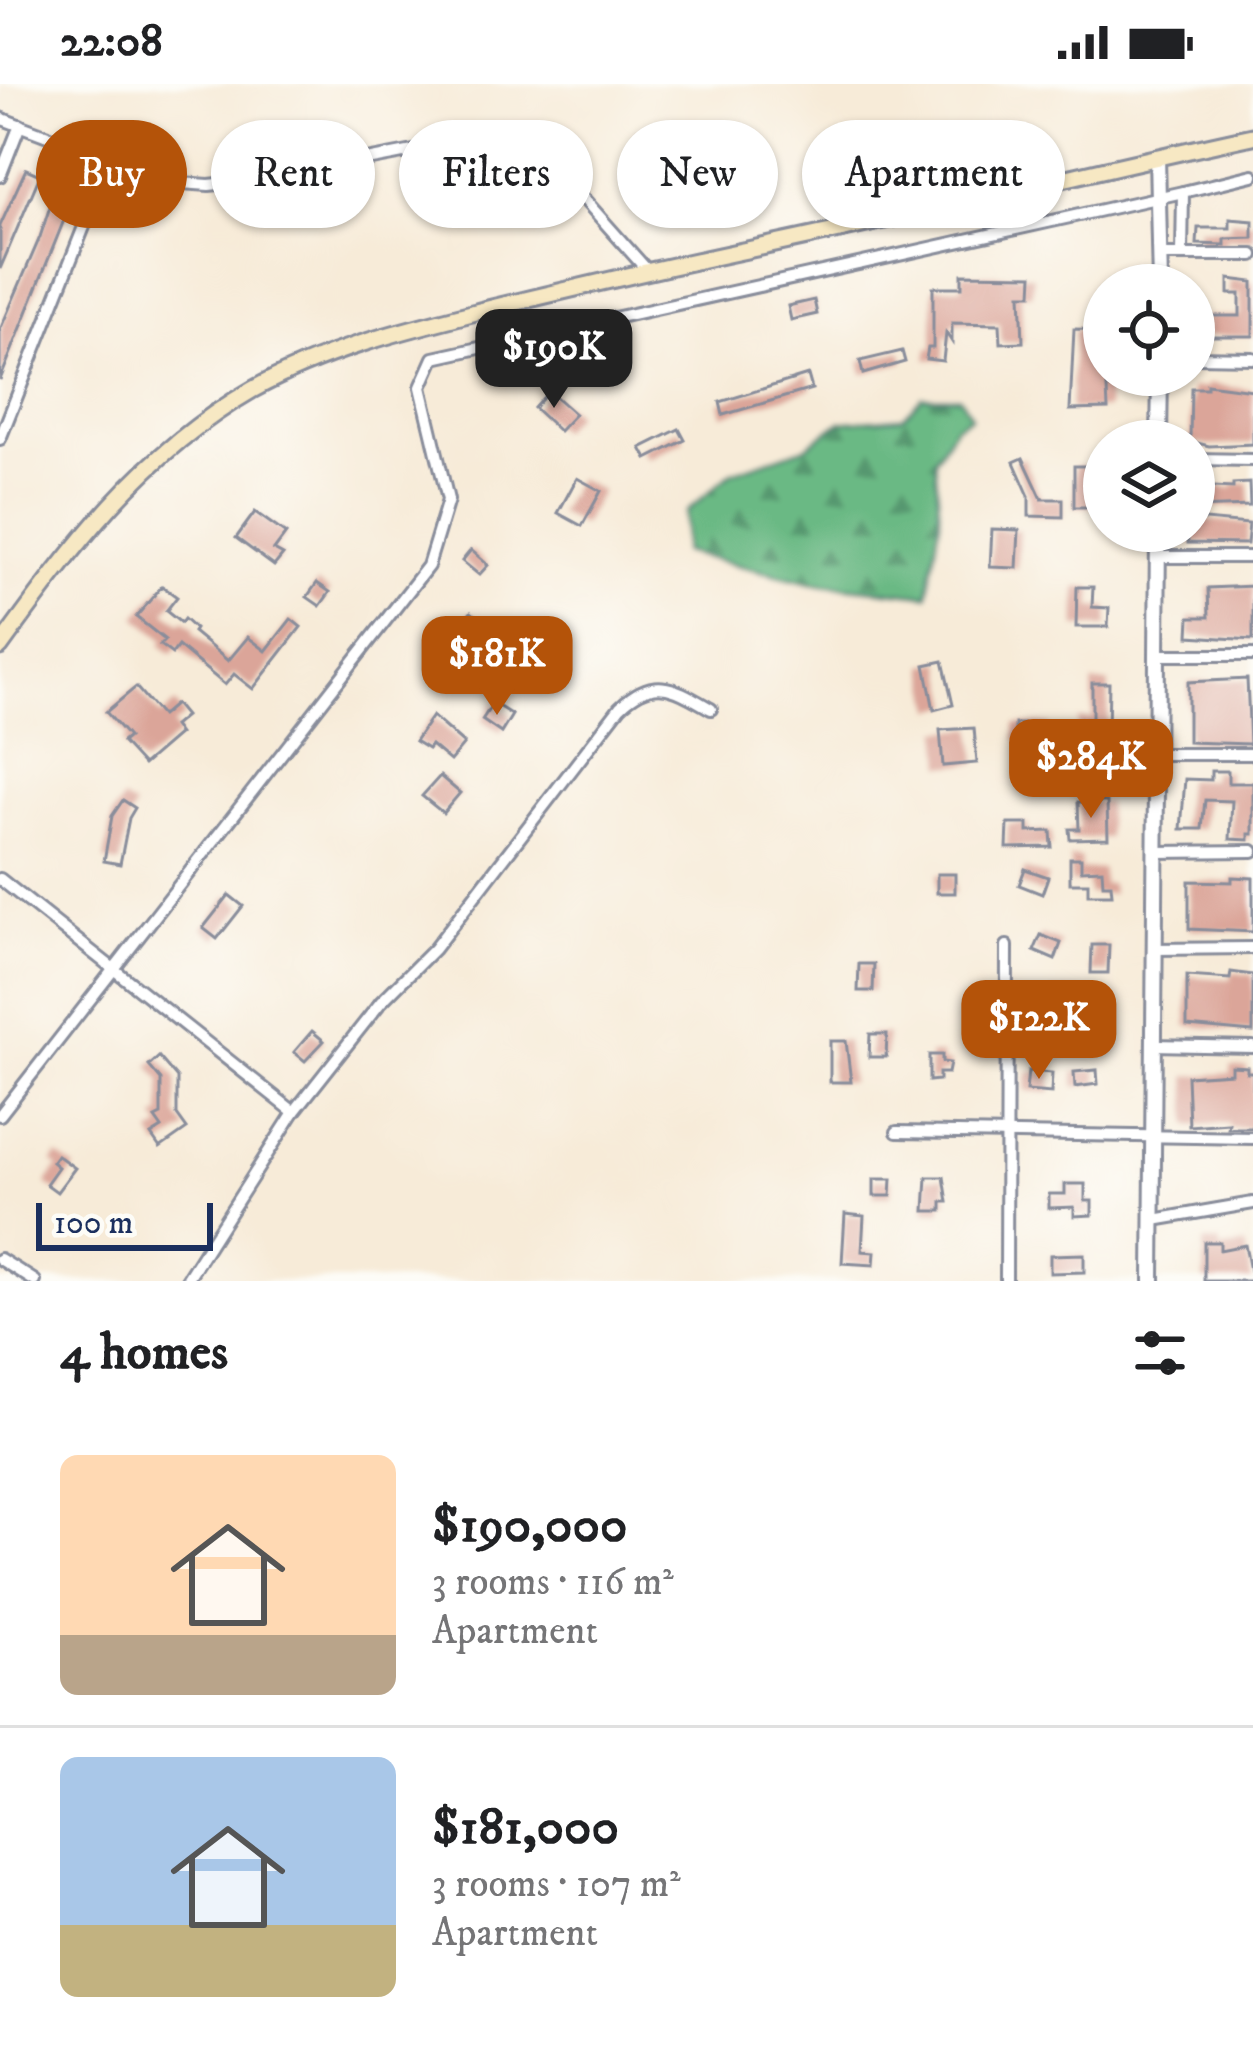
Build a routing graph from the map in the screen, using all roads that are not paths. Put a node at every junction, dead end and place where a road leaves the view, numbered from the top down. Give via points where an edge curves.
1 (0, 118) edge
2 (20, 125) junction
3 (36, 131) edge
4 (1253, 136) edge
5 (1157, 157) junction
6 (1253, 175) edge
7 (0, 176) edge
8 (187, 184) edge
9 (1184, 192) junction
10 (1159, 196) junction
11 (83, 228) edge
12 (1182, 255) junction
13 (1253, 255) edge
14 (1160, 256) junction
15 (1160, 264) edge
16 (647, 270) junction
17 (1215, 357) edge
18 (1253, 358) edge
19 (0, 440) edge
20 (1215, 459) edge
21 (1253, 460) edge
22 (1157, 552) edge
23 (1157, 557) junction
24 (1253, 557) edge
25 (0, 647) edge
26 (1156, 655) junction
27 (1253, 655) edge
28 (711, 710) dead end
29 (1154, 754) junction
30 (1253, 754) edge
31 (1253, 851) edge
32 (1156, 852) junction
33 (0, 879) edge
34 (1006, 946) dead end
35 (1253, 948) edge
36 (1154, 949) junction
37 (114, 968) junction
38 (1152, 1046) junction
39 (1253, 1047) edge
40 (294, 1112) junction
41 (0, 1115) edge
42 (897, 1132) dead end
43 (1005, 1133) junction
44 (1152, 1138) junction
45 (1253, 1138) edge
46 (1253, 1203) edge
47 (1154, 1220) junction
48 (0, 1259) edge
49 (34, 1281) edge
50 (186, 1281) edge
51 (1006, 1281) edge
52 (1152, 1281) edge

1 - 2 street
2 - 3 street
2 - 7 street
4 - 5 main road
5 - 10 street
5 - 16 main road
6 - 9 street
8 - 16 street via 500,141 559,171
9 - 10 street
9 - 12 street
10 - 14 street
10 - 37 street via 434,358 421,387 448,500 428,566
11 - 19 street
12 - 13 street
12 - 14 street
14 - 15 street
16 - 25 main road via 388,334 250,392 130,481
17 - 18 street
20 - 21 street
22 - 23 street
23 - 24 street
23 - 26 street
26 - 27 street
26 - 29 street
28 - 40 street via 653,686 620,707 434,949
29 - 30 street
29 - 32 street
31 - 32 street
32 - 36 street
33 - 37 street
34 - 43 street
35 - 36 street
36 - 38 street
37 - 40 street
37 - 41 street
38 - 39 street
38 - 44 street
40 - 50 street
42 - 43 street
43 - 44 street
43 - 51 street
44 - 45 street
44 - 47 street
46 - 47 street
47 - 52 street
48 - 49 street

